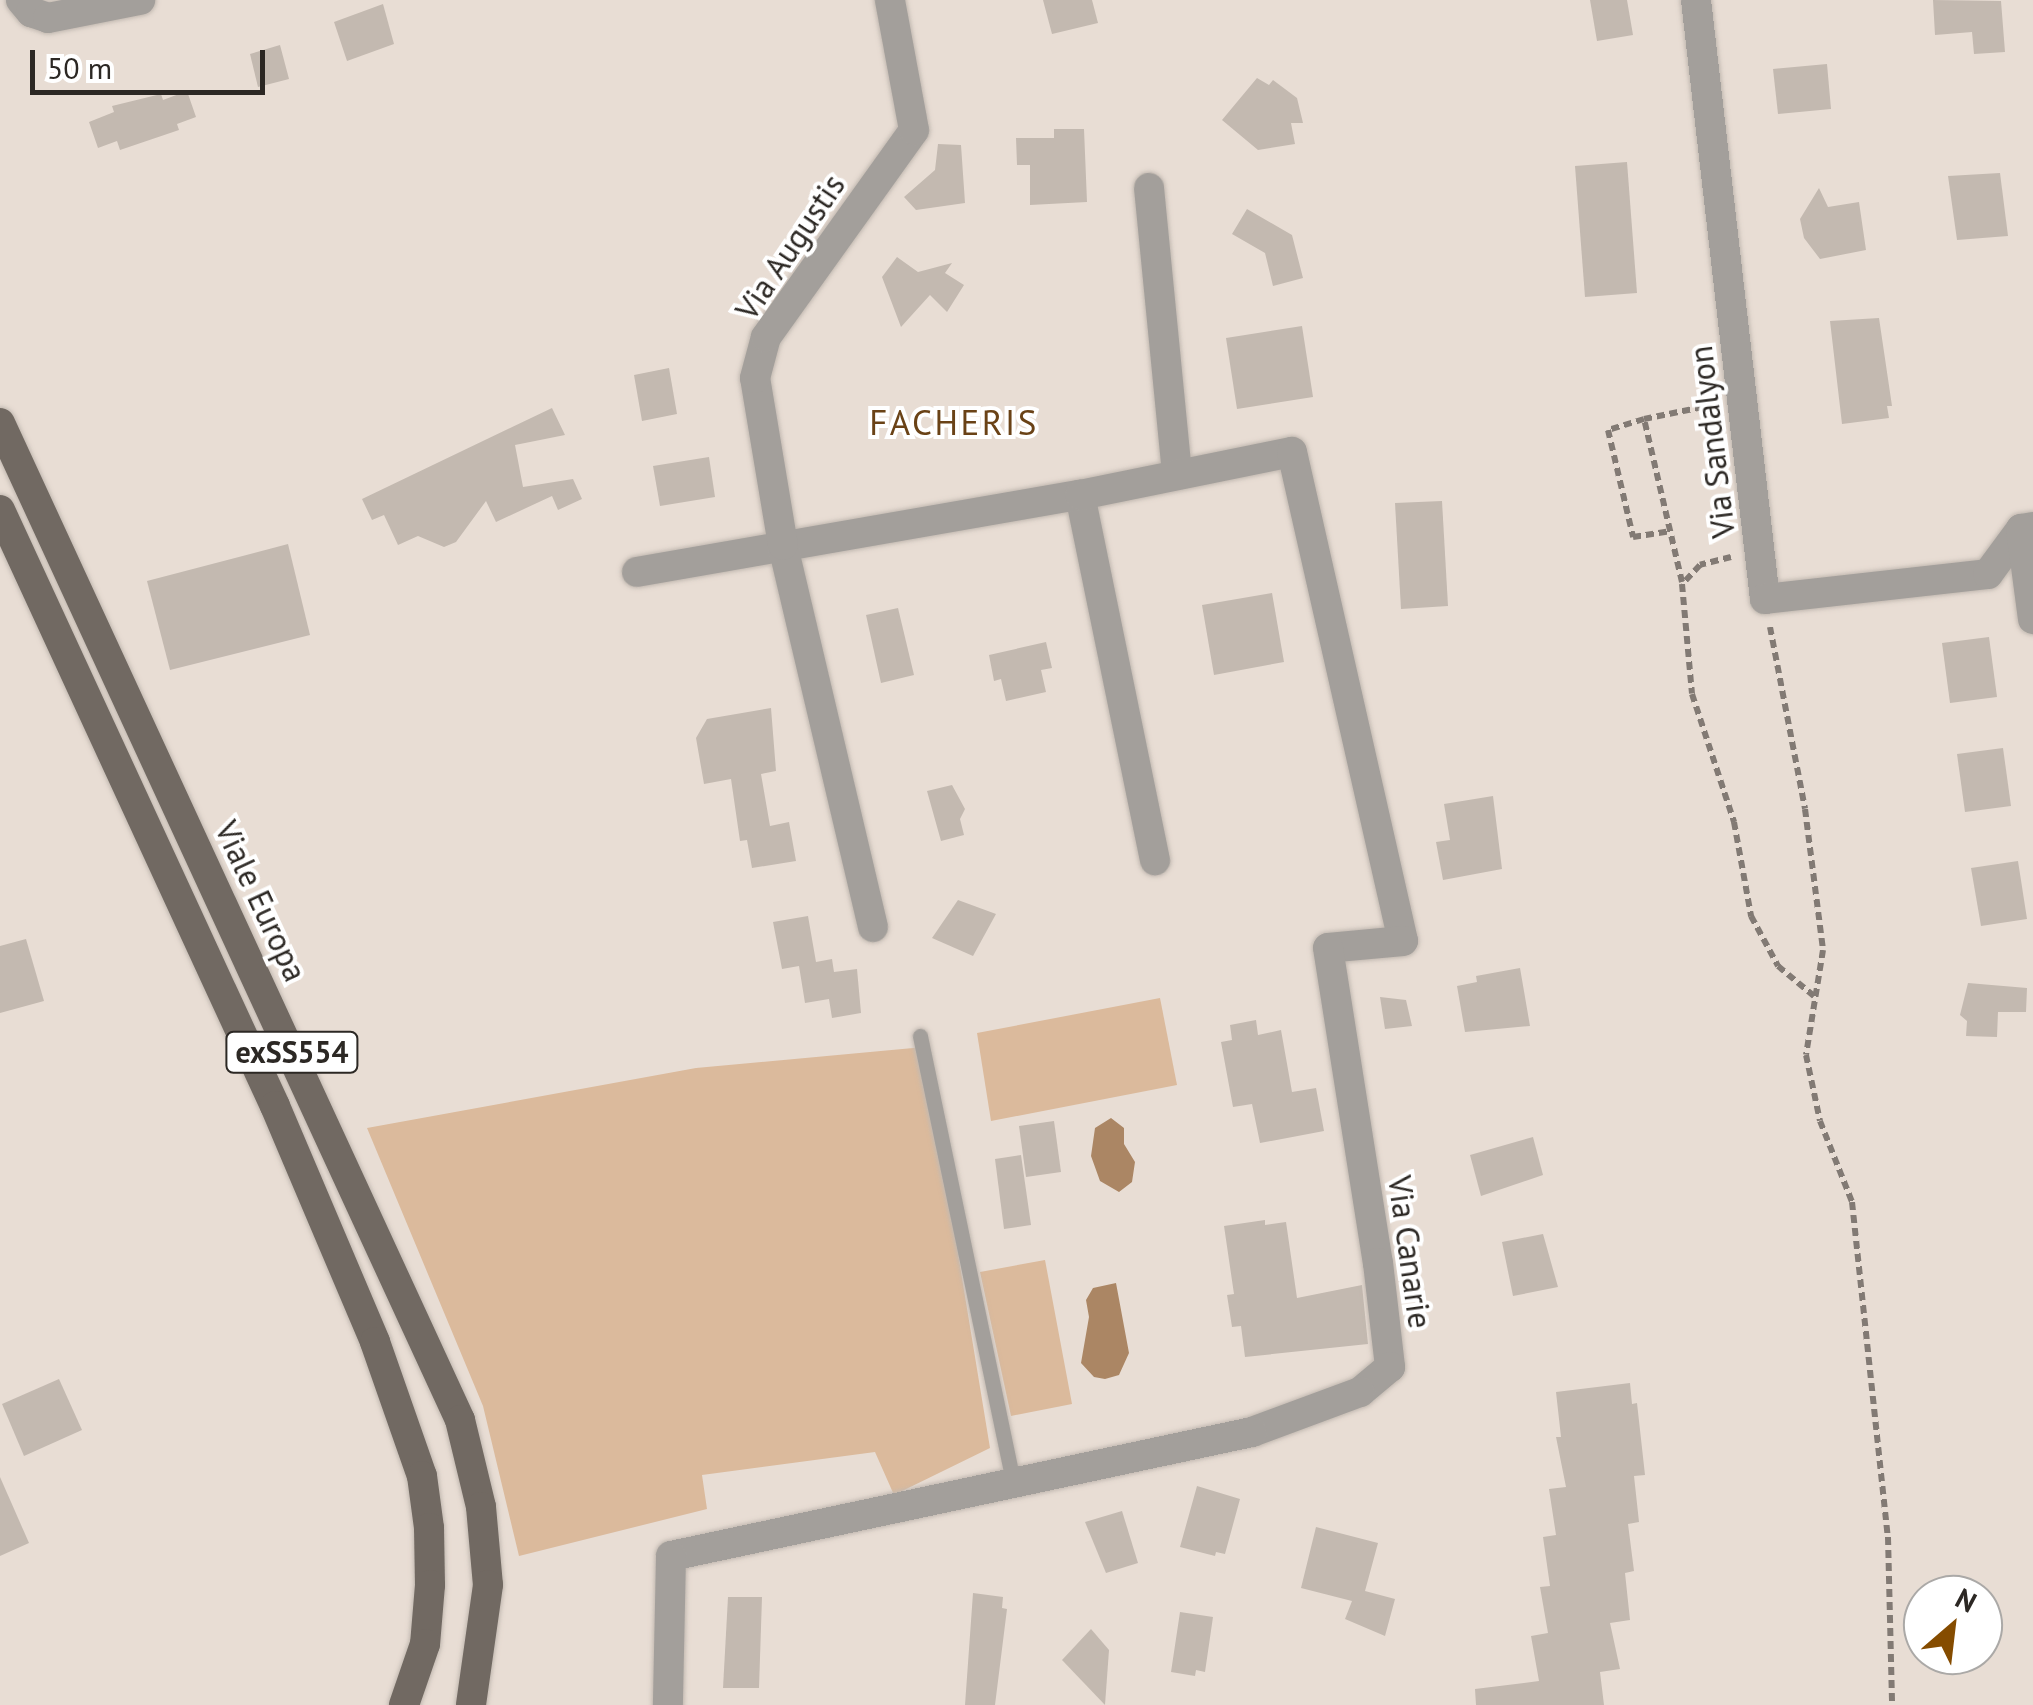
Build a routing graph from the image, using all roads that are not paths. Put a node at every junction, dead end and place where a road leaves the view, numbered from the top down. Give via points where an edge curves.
1 (22, 0) edge
2 (140, 0) edge
3 (890, 0) edge
4 (1696, 0) edge
5 (1149, 188) dead end
6 (0, 422) edge
7 (1177, 476) junction
8 (1080, 495) junction
9 (0, 510) edge
10 (2027, 528) edge
11 (784, 545) junction
12 (637, 572) dead end
13 (2033, 619) edge
14 (1155, 860) dead end
15 (874, 927) dead end
16 (920, 1036) dead end
17 (1012, 1483) junction
18 (404, 1705) edge
19 (471, 1705) edge
20 (668, 1705) edge

1 - 2 street via 31,12 53,18
3 - 11 street, Via Augustis via 914,130 766,337 755,378
4 - 10 street, Via Sandalyon via 1765,599 1988,574
5 - 7 street
6 - 19 main road, Viale Europa / exSS554 via 460,1420 481,1507 488,1585
7 - 8 street
7 - 17 street, Via Canarie via 1292,452 1403,941 1328,948 1390,1367 1360,1392 1252,1432
8 - 11 street
8 - 14 street
9 - 18 main road, exSS554 via 275,1106 375,1342 422,1476 430,1584 425,1644
10 - 13 street
11 - 12 street
11 - 15 street, Via Augustis
16 - 17 lane
17 - 20 street, Via Canarie via 671,1556

